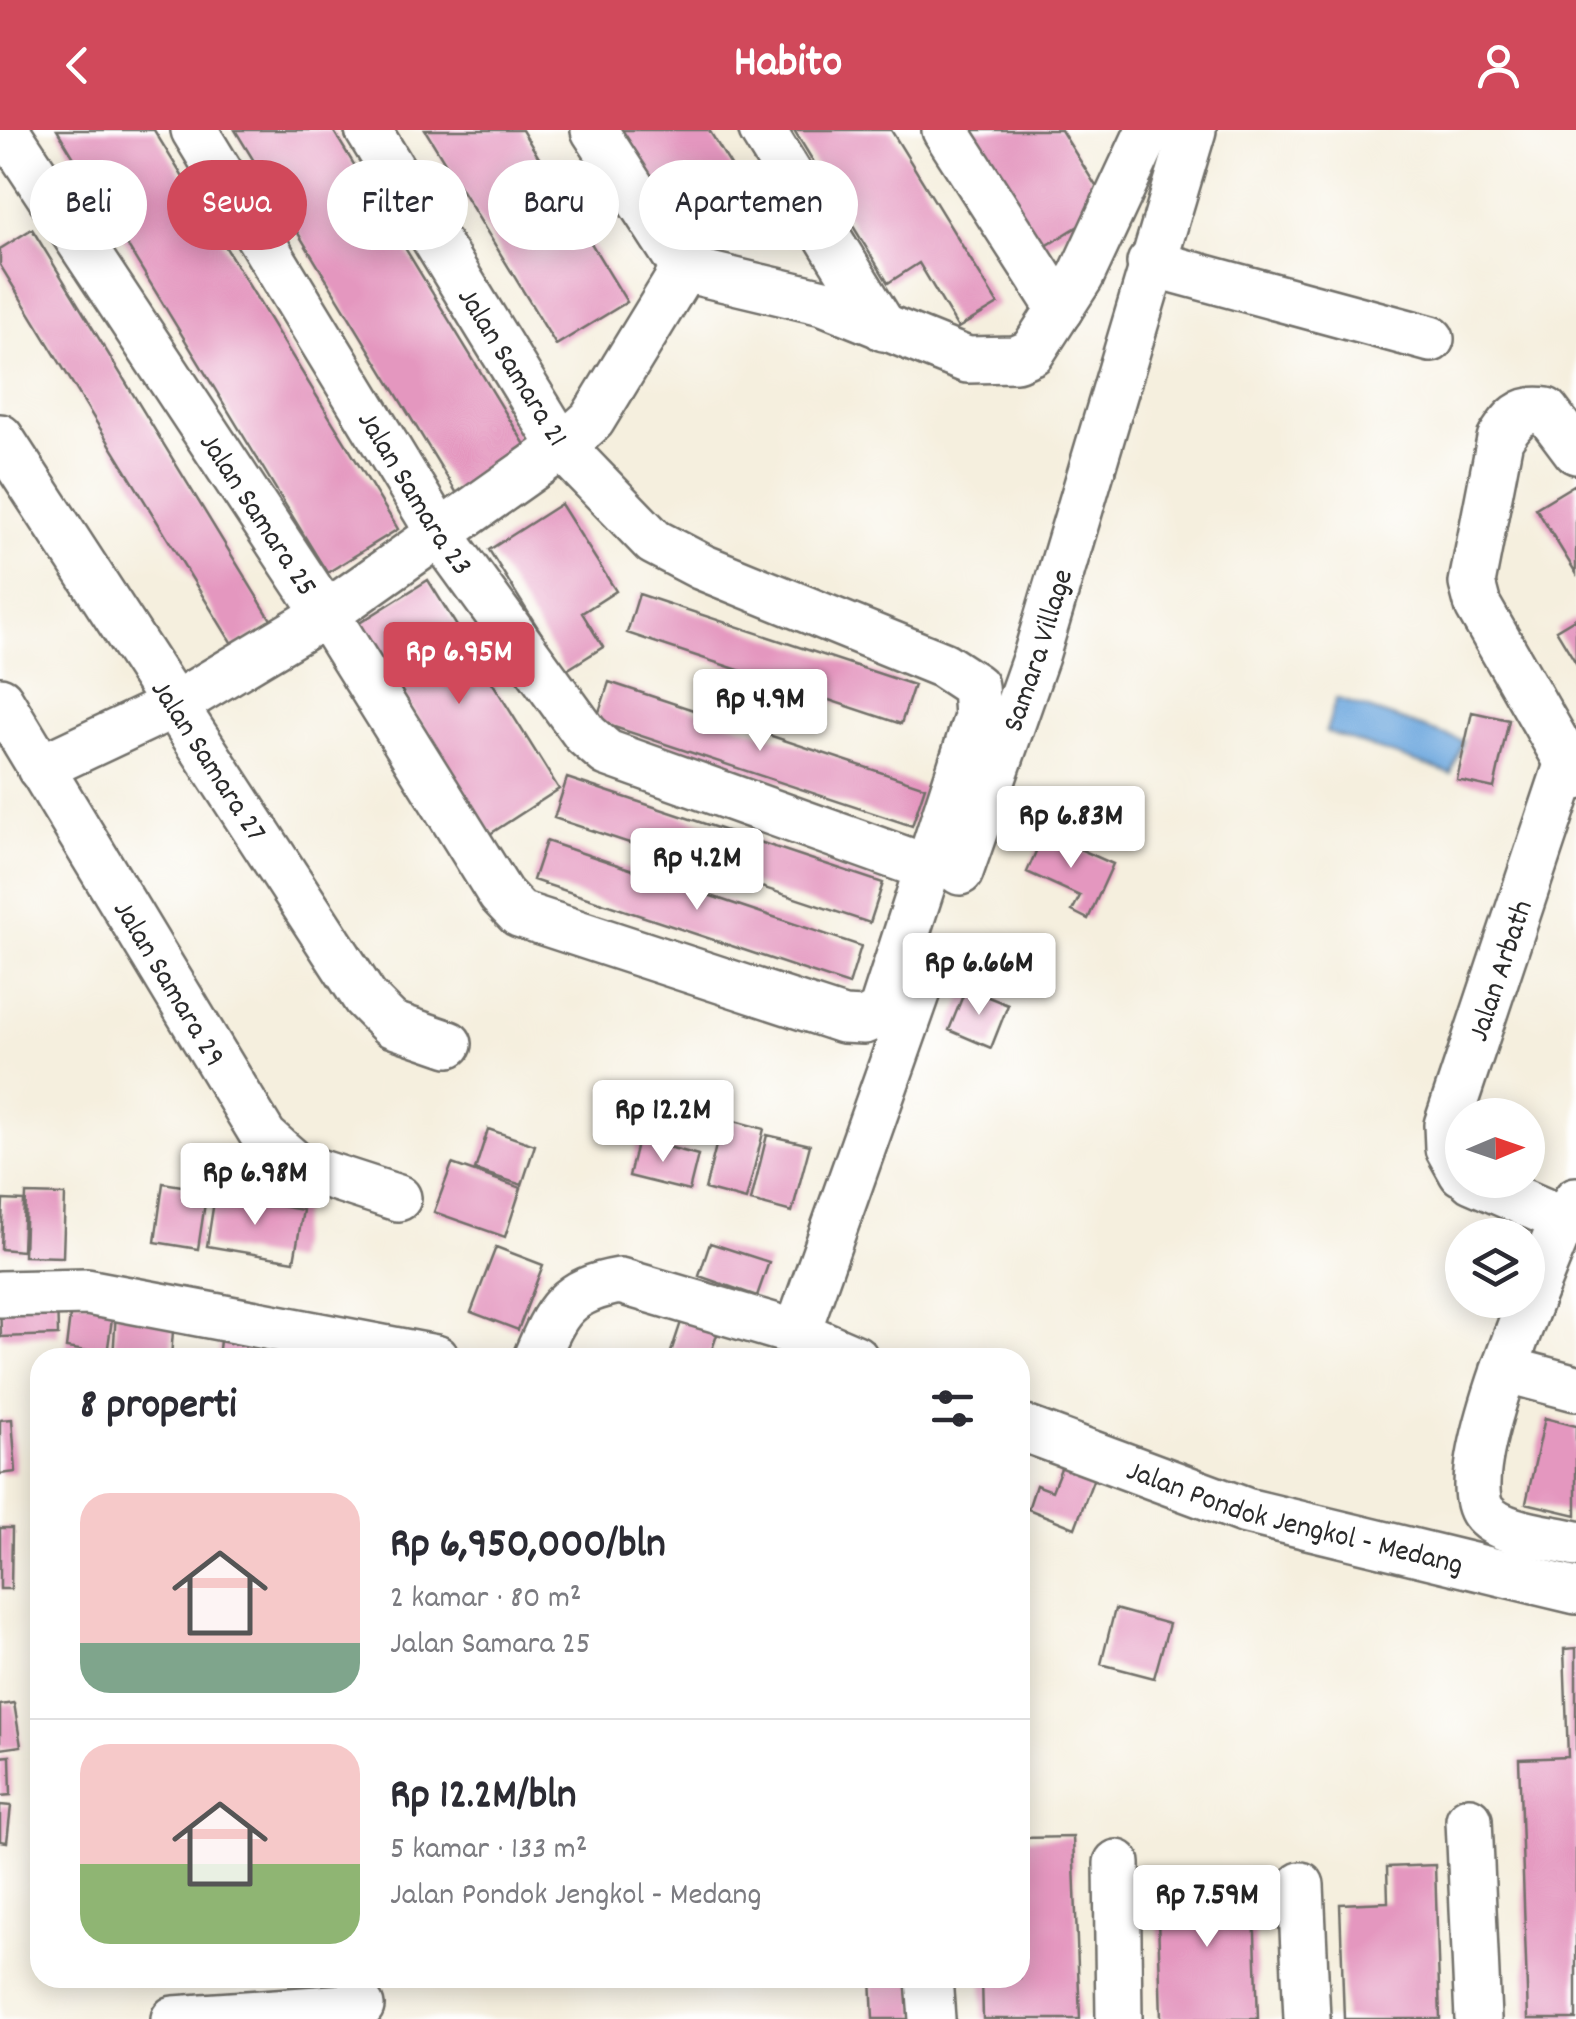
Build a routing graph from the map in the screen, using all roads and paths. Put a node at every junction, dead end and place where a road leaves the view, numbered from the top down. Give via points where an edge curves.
1 (6, 130) edge
2 (194, 130) edge
3 (368, 130) edge
4 (594, 130) edge
5 (762, 130) edge
6 (946, 130) edge
7 (1193, 130) edge
8 (1137, 137) edge
9 (1150, 263) junction
10 (684, 269) junction
11 (1060, 309) junction
12 (884, 328) junction
13 (1431, 339) dead end
14 (0, 438) edge
15 (1568, 438) edge
16 (562, 447) junction
17 (440, 534) junction
18 (326, 614) junction
19 (0, 700) edge
20 (176, 704) junction
21 (40, 768) junction
22 (1572, 771) edge
23 (931, 868) junction
24 (449, 1044) dead end
25 (1457, 1098) edge
26 (398, 1198) dead end
27 (1522, 1198) edge
28 (1572, 1216) edge
29 (0, 1294) edge
30 (797, 1334) junction
31 (383, 1348) edge
32 (540, 1348) edge
33 (830, 1348) edge
34 (1504, 1369) junction
35 (1576, 1388) edge
36 (1030, 1430) edge
37 (1576, 1544) edge
38 (1576, 1591) edge
39 (1469, 1820) dead end
40 (1117, 1863) dead end
41 (1301, 1885) dead end
42 (930, 1988) edge
43 (362, 2001) edge
44 (174, 2019) edge
45 (932, 2019) edge
46 (1119, 2019) edge
47 (1307, 2019) edge
48 (1478, 2019) edge

1 - 18 street, Jalan Samara 25
2 - 17 street, Jalan Samara 23
3 - 16 street, Jalan Samara 21
4 - 10 street
5 - 12 street
6 - 11 street
7 - 9 street, Samara Village
8 - 11 street via 1081,276
9 - 13 street
9 - 30 street, Samara Village via 1036,656
10 - 12 street via 823,302
10 - 16 street via 592,420
11 - 12 street via 1032,352 997,363 967,360
14 - 20 street, Jalan Samara 27
15 - 22 street via 1546,411 1530,408 1513,418 1500,439 1472,583 1478,606
16 - 17 street
16 - 23 street, Jalan Samara 21 via 654,542 943,666 975,686 977,717
17 - 18 street
17 - 23 street, Jalan Samara 23 via 586,735 607,752
18 - 20 street
18 - 23 street, Jalan Samara 25 via 501,896 519,914 864,1021 881,1012
19 - 21 street, Jalan Samara 29
20 - 21 street
20 - 24 street, Jalan Samara 27 via 375,1011 391,1024
21 - 26 street, Jalan Samara 29 via 264,1137 296,1165
22 - 25 street, Jalan Arbath
27 - 28 street
28 - 34 street
29 - 31 street via 87,1292
30 - 32 street via 620,1281 594,1286 556,1309
30 - 33 street
34 - 35 street
34 - 37 street via 1474,1481 1482,1510 1497,1524
36 - 38 street, Jalan Pondok Jengkol - Medang via 1246,1511
39 - 48 street
40 - 46 street
41 - 47 street
42 - 45 street
43 - 44 street

